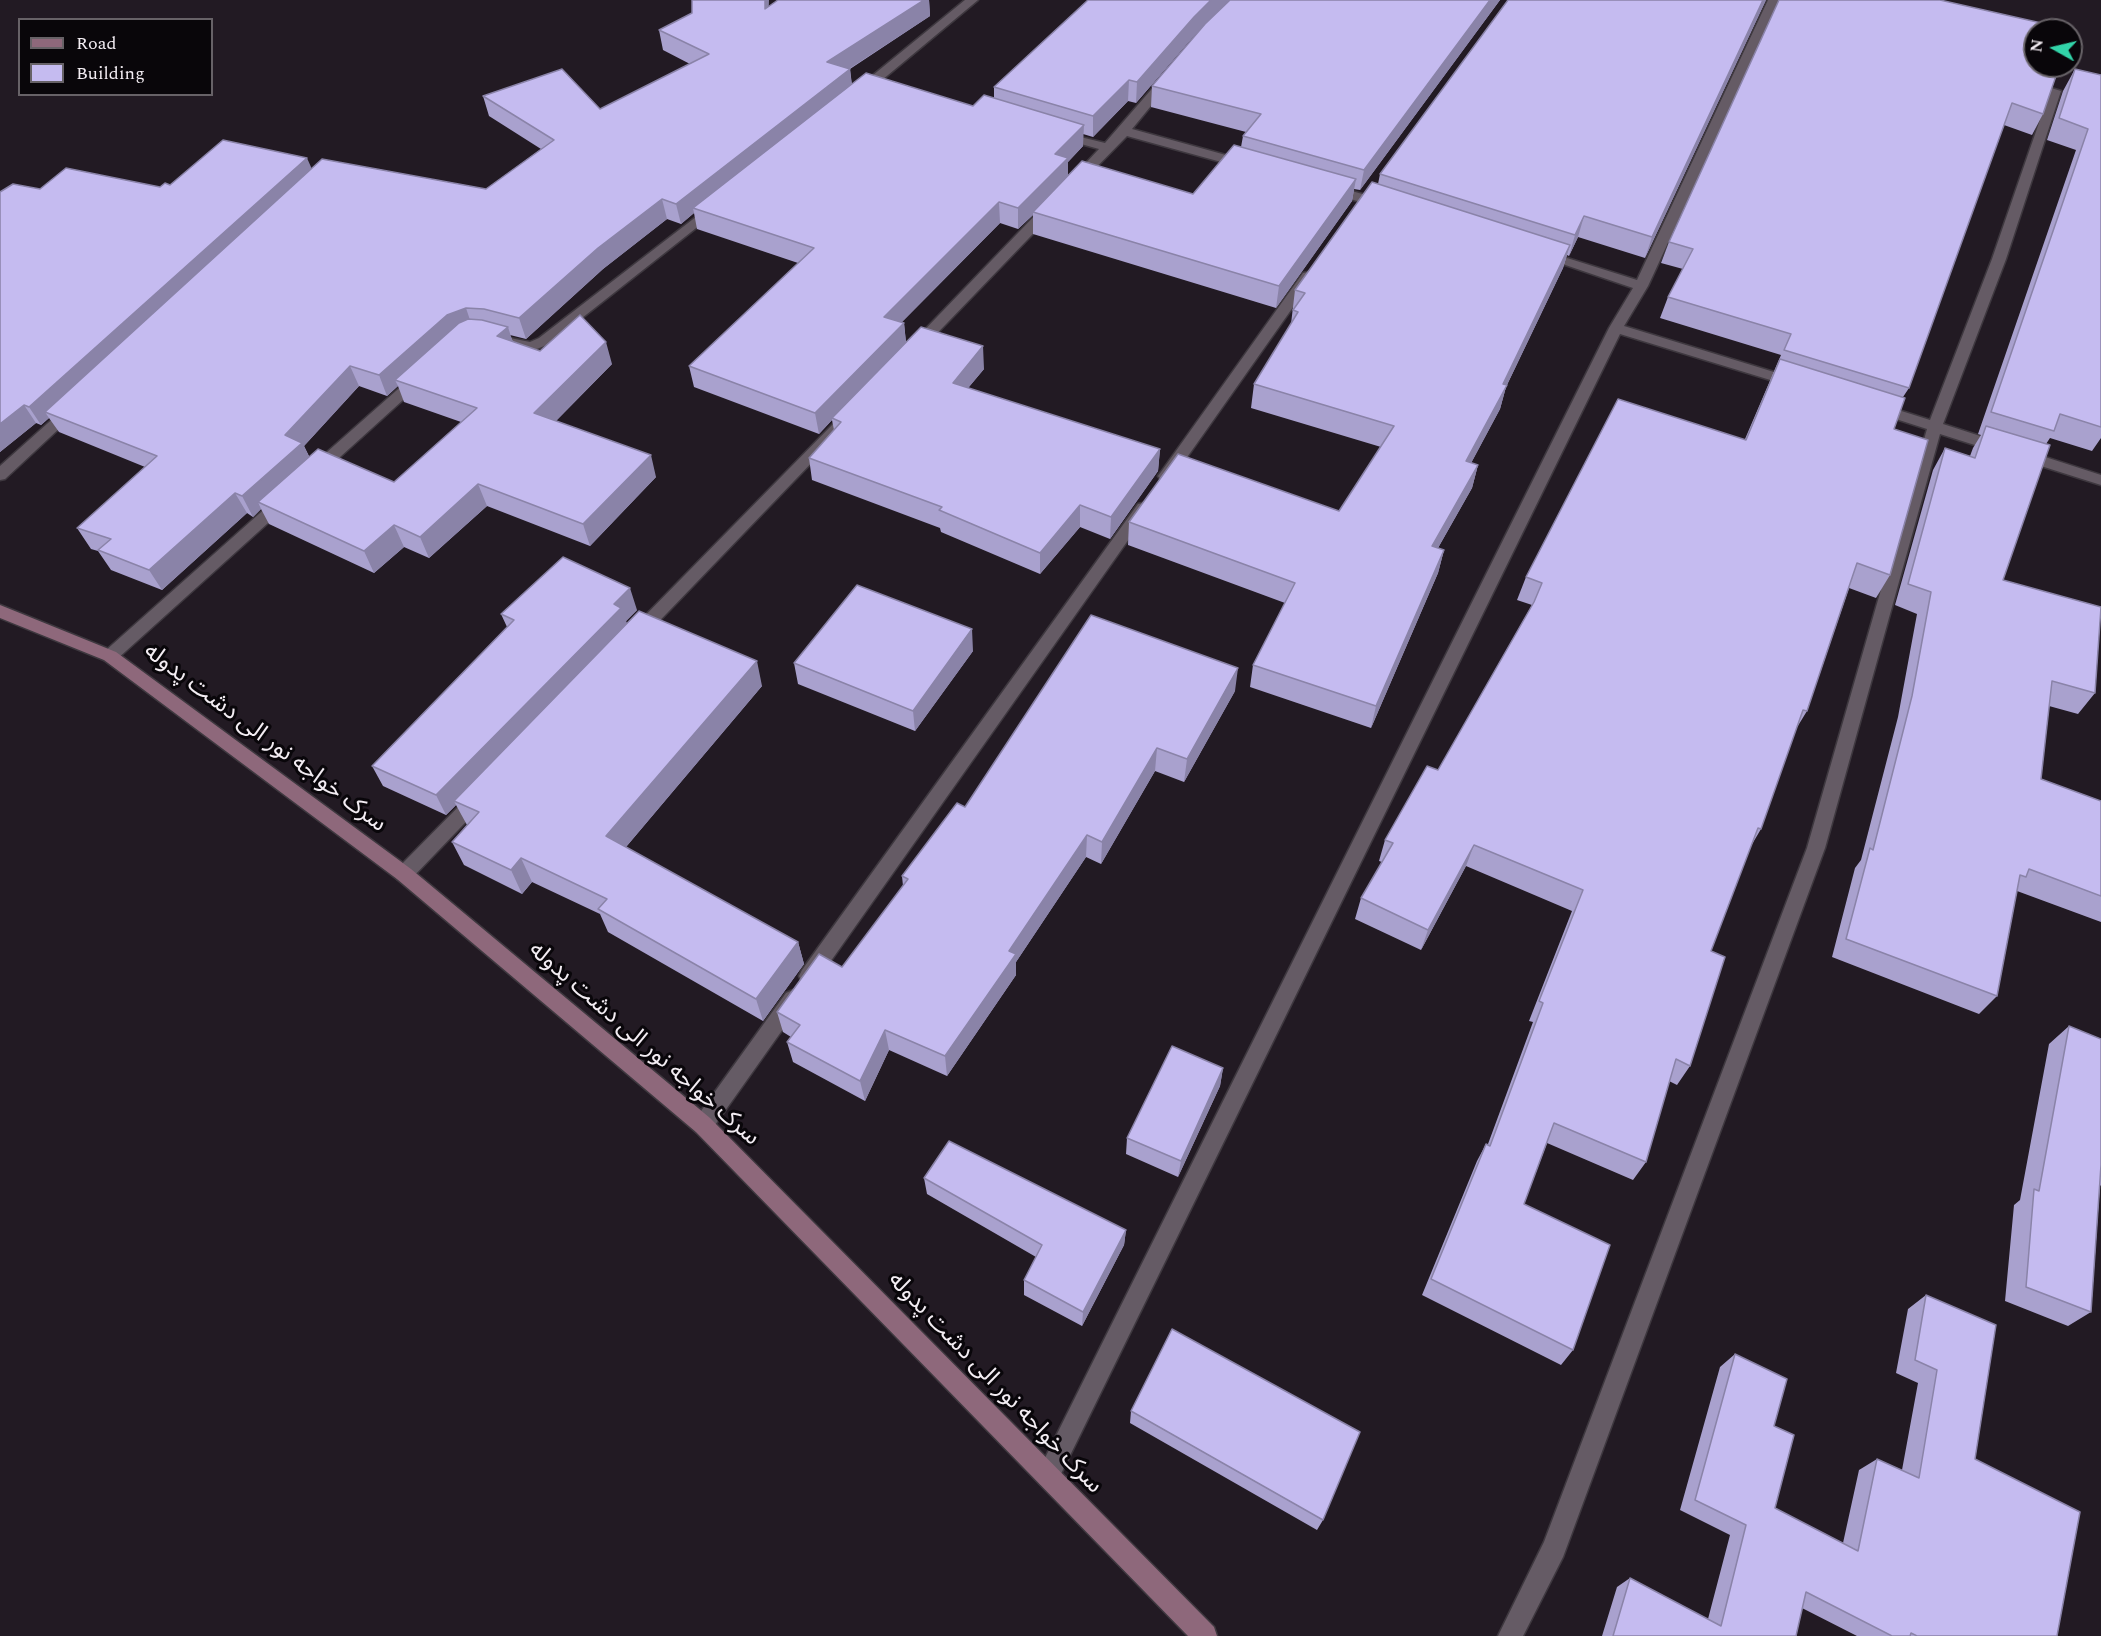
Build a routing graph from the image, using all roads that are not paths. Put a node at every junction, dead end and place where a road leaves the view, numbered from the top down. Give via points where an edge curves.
1 (972, 0) edge
2 (1774, 0) edge
3 (1176, 68) edge
4 (2055, 91) edge
5 (850, 100) edge
6 (1042, 128) edge
7 (1125, 131) junction
8 (1108, 148) junction
9 (1261, 169) edge
10 (1318, 185) edge
11 (1367, 193) junction
12 (729, 195) edge
13 (1397, 208) edge
14 (1350, 217) edge
15 (1530, 251) edge
16 (1315, 266) edge
17 (1641, 286) junction
18 (1616, 328) junction
19 (490, 336) edge
20 (901, 362) edge
21 (426, 372) edge
22 (1810, 387) edge
23 (87, 395) edge
24 (1867, 405) edge
25 (851, 413) edge
26 (1935, 426) junction
27 (0, 475) edge
28 (2101, 480) edge
29 (0, 611) edge
30 (627, 644) edge
31 (110, 656) junction
32 (486, 789) edge
33 (404, 874) junction
34 (704, 1125) junction
35 (1048, 1476) junction
36 (1205, 1636) edge
37 (1510, 1636) edge

1 - 5 street via 883,80
2 - 17 street
3 - 7 street
4 - 26 street via 1999,259
6 - 8 street
7 - 8 street
7 - 9 street
8 - 20 street
10 - 11 street
11 - 13 street
11 - 14 street
12 - 19 street via 544,341 532,347 520,346
15 - 17 street
16 - 34 street
17 - 18 street
18 - 22 street
18 - 35 street
21 - 31 street
23 - 27 street
24 - 26 street
25 - 30 street
26 - 28 street
26 - 37 street via 1816,848 1554,1548
29 - 31 main road, سرک خواجه نور الی دشت پدوله
31 - 33 main road, سرک خواجه نور الی دشت پدوله
32 - 33 street
33 - 34 main road, سرک خواجه نور الی دشت پدوله
34 - 35 main road, سرک خواجه نور الی دشت پدوله
35 - 36 main road, سرک خواجه نور الی دشت پدوله

